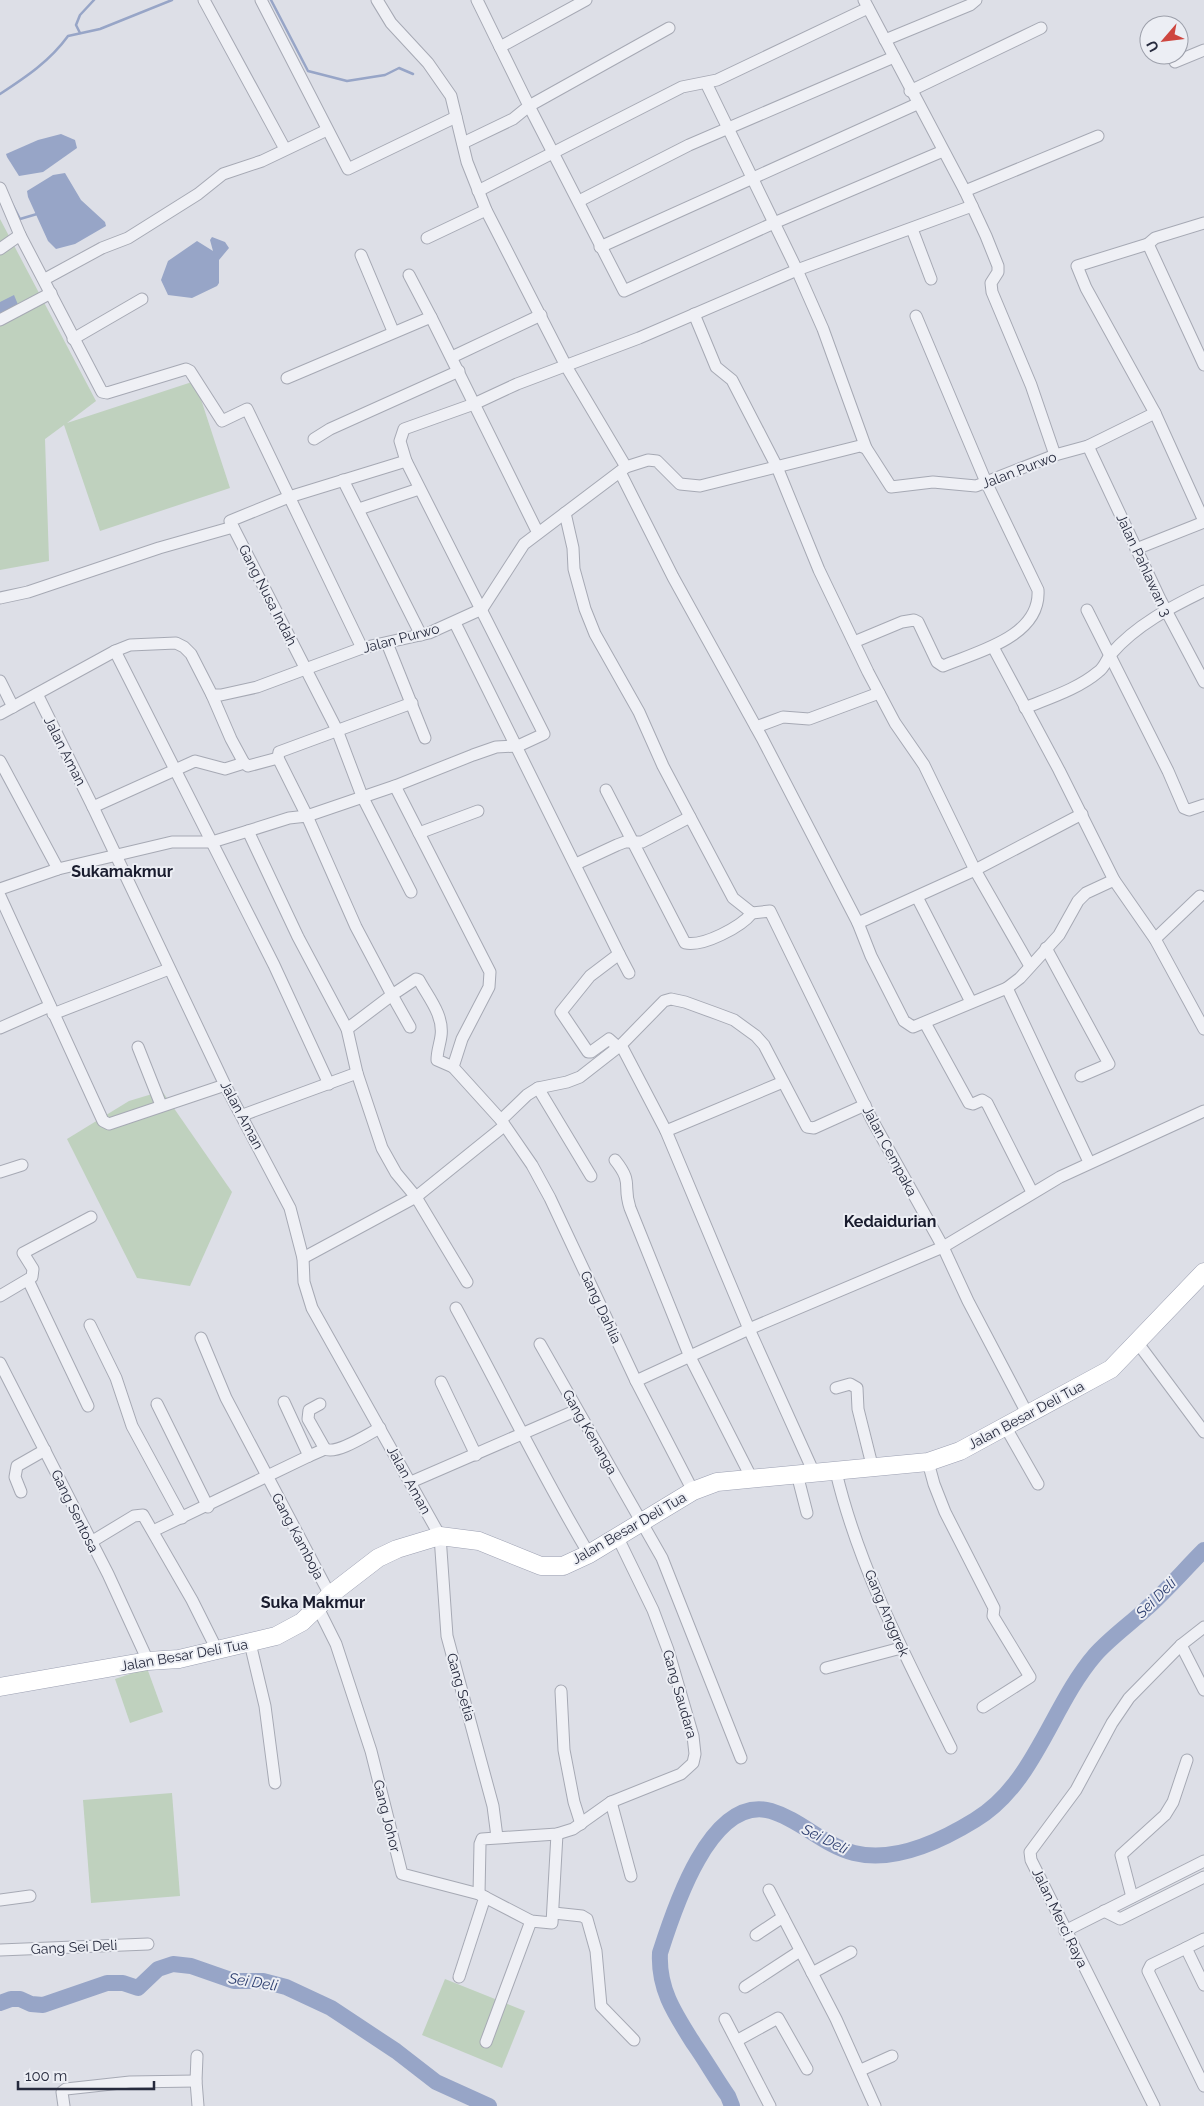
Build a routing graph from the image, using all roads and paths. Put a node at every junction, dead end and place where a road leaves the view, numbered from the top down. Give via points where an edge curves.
1 (204, 0) edge
2 (261, 0) edge
3 (377, 0) edge
4 (477, 0) edge
5 (586, 0) edge
6 (976, 0) edge
7 (866, 4) edge
8 (669, 28) dead end
9 (1040, 28) dead end
10 (885, 40) junction
11 (500, 47) junction
12 (1204, 50) edge
13 (1189, 56) edge
14 (894, 57) junction
15 (706, 82) junction
16 (910, 91) junction
17 (918, 104) junction
18 (529, 106) junction
19 (456, 116) junction
20 (729, 129) junction
21 (327, 130) junction
22 (1098, 136) dead end
23 (463, 143) junction
24 (285, 149) junction
25 (943, 152) junction
26 (554, 154) junction
27 (752, 178) junction
28 (0, 188) edge
29 (478, 191) junction
30 (965, 191) junction
31 (579, 200) junction
32 (972, 206) junction
33 (486, 210) junction
34 (774, 223) junction
35 (1204, 223) edge
36 (912, 229) junction
37 (20, 236) junction
38 (427, 238) dead end
39 (1148, 244) junction
40 (600, 247) junction
41 (0, 249) edge
42 (362, 255) dead end
43 (797, 270) junction
44 (408, 275) dead end
45 (45, 279) junction
46 (932, 279) dead end
47 (51, 293) junction
48 (142, 300) dead end
49 (694, 314) junction
50 (541, 315) junction
51 (916, 316) dead end
52 (431, 317) junction
53 (0, 320) edge
54 (393, 331) junction
55 (73, 339) junction
56 (452, 357) junction
57 (1204, 365) edge
58 (566, 366) junction
59 (459, 371) junction
60 (287, 378) dead end
61 (474, 404) junction
62 (1155, 413) junction
63 (314, 439) dead end
64 (1088, 446) junction
65 (866, 448) junction
66 (1055, 455) junction
67 (406, 461) junction
68 (777, 467) junction
69 (623, 470) junction
70 (344, 480) junction
71 (986, 482) junction
72 (419, 489) junction
73 (289, 497) junction
74 (359, 509) junction
75 (565, 513) junction
76 (1204, 521) edge
77 (232, 524) junction
78 (538, 533) junction
79 (1136, 549) junction
80 (1204, 592) edge
81 (0, 598) edge
82 (482, 609) junction
83 (1088, 610) dead end
84 (1165, 610) junction
85 (455, 623) junction
86 (421, 635) junction
87 (854, 642) junction
88 (387, 643) junction
89 (993, 647) junction
90 (362, 648) junction
91 (115, 651) junction
92 (1110, 655) junction
93 (307, 669) junction
94 (0, 681) edge
95 (1204, 682) edge
96 (879, 693) junction
97 (37, 694) junction
98 (212, 695) junction
99 (412, 703) junction
100 (13, 707) junction
101 (1025, 708) junction
102 (0, 714) edge
103 (756, 727) junction
104 (337, 730) junction
105 (425, 738) dead end
106 (518, 746) junction
107 (278, 758) junction
108 (0, 761) edge
109 (244, 763) junction
110 (174, 770) junction
111 (395, 786) junction
112 (606, 790) dead end
113 (362, 796) junction
114 (1204, 805) edge
115 (94, 807) junction
116 (478, 811) dead end
117 (1082, 814) junction
118 (307, 816) junction
119 (690, 817) junction
120 (248, 831) junction
121 (419, 833) junction
122 (212, 842) junction
123 (635, 842) junction
124 (116, 856) junction
125 (576, 864) junction
126 (58, 869) junction
127 (975, 870) junction
128 (1114, 880) junction
129 (0, 889) edge
130 (411, 892) dead end
131 (0, 896) edge
132 (1200, 896) dead end
133 (917, 897) junction
134 (752, 913) junction
135 (858, 923) junction
136 (1155, 939) junction
137 (1046, 948) junction
138 (619, 954) junction
139 (1030, 966) junction
140 (169, 969) junction
141 (628, 973) dead end
142 (1007, 988) junction
143 (392, 995) junction
144 (971, 1002) junction
145 (52, 1010) junction
146 (926, 1023) junction
147 (410, 1027) dead end
148 (0, 1028) edge
149 (346, 1028) junction
150 (1204, 1029) edge
151 (620, 1046) junction
152 (138, 1047) dead end
153 (453, 1067) junction
154 (357, 1073) junction
155 (1081, 1076) dead end
156 (783, 1082) junction
157 (329, 1084) junction
158 (225, 1085) junction
159 (538, 1088) junction
160 (161, 1105) junction
161 (865, 1105) junction
162 (1204, 1111) edge
163 (243, 1115) junction
164 (503, 1123) junction
165 (666, 1131) junction
166 (615, 1160) dead end
167 (1090, 1162) junction
168 (22, 1165) dead end
169 (0, 1172) edge
170 (591, 1176) dead end
171 (1032, 1192) junction
172 (416, 1198) junction
173 (91, 1217) dead end
174 (943, 1247) junction
175 (303, 1258) junction
176 (1204, 1272) edge
177 (28, 1280) junction
178 (467, 1282) dead end
179 (0, 1296) edge
180 (456, 1308) dead end
181 (90, 1325) dead end
182 (749, 1329) junction
183 (201, 1338) dead end
184 (1137, 1342) junction
185 (540, 1344) dead end
186 (690, 1357) junction
187 (0, 1363) edge
188 (636, 1381) junction
189 (441, 1382) dead end
190 (836, 1388) dead end
191 (284, 1402) dead end
192 (158, 1404) dead end
193 (320, 1404) dead end
194 (88, 1406) dead end
195 (577, 1410) junction
196 (1028, 1415) junction
197 (1005, 1426) junction
198 (380, 1428) junction
199 (1204, 1432) edge
200 (522, 1436) junction
201 (325, 1449) junction
202 (45, 1450) junction
203 (476, 1455) junction
204 (309, 1456) junction
205 (928, 1462) junction
206 (873, 1469) junction
207 (836, 1472) junction
208 (806, 1474) junction
209 (266, 1476) junction
210 (751, 1477) junction
211 (411, 1482) junction
212 (1038, 1484) dead end
213 (693, 1490) junction
214 (21, 1492) dead end
215 (208, 1507) junction
216 (807, 1513) dead end
217 (182, 1518) junction
218 (641, 1520) junction
219 (153, 1530) junction
220 (440, 1536) junction
221 (617, 1536) junction
222 (91, 1542) junction
223 (589, 1554) junction
224 (330, 1595) junction
225 (318, 1608) junction
226 (1204, 1627) edge
227 (250, 1643) junction
228 (1182, 1645) junction
229 (901, 1648) junction
230 (217, 1650) junction
231 (148, 1660) junction
232 (826, 1668) dead end
233 (0, 1687) edge
234 (1204, 1690) edge
235 (561, 1691) dead end
236 (983, 1707) dead end
237 (952, 1748) dead end
238 (741, 1758) dead end
239 (1187, 1760) dead end
240 (275, 1783) dead end
241 (611, 1802) junction
242 (581, 1824) junction
243 (558, 1834) junction
244 (497, 1837) junction
245 (1204, 1862) edge
246 (631, 1876) dead end
247 (1204, 1877) edge
248 (769, 1890) dead end
249 (482, 1895) junction
250 (30, 1896) dead end
251 (1132, 1897) junction
252 (0, 1900) edge
253 (1104, 1911) junction
254 (783, 1917) junction
255 (553, 1918) junction
256 (531, 1921) junction
257 (1065, 1931) junction
258 (756, 1935) dead end
259 (1204, 1940) edge
260 (148, 1944) dead end
261 (1186, 1948) junction
262 (0, 1950) edge
263 (800, 1952) junction
264 (851, 1952) dead end
265 (812, 1973) junction
266 (460, 1977) dead end
267 (1204, 1985) edge
268 (745, 1987) dead end
269 (725, 2019) dead end
270 (634, 2040) dead end
271 (738, 2040) junction
272 (486, 2042) dead end
273 (198, 2056) dead end
274 (892, 2056) dead end
275 (807, 2069) dead end
276 (861, 2070) junction
277 (196, 2081) junction
278 (1204, 2086) edge
279 (64, 2106) edge
280 (198, 2106) edge
281 (770, 2106) edge
282 (874, 2106) edge
283 (1154, 2106) edge

1 - 24 street
2 - 21 street
3 - 19 street via 396,30 444,83
4 - 11 street
5 - 11 street
6 - 10 street
7 - 10 street
7 - 15 street via 793,46
8 - 18 street
9 - 16 street
10 - 14 street
11 - 18 street
12 - 13 street
14 - 16 street
14 - 20 street
15 - 20 street
15 - 26 street via 682,87
16 - 17 street
17 - 25 street
17 - 27 street
18 - 23 street via 513,119
18 - 26 street
19 - 21 street via 348,169
19 - 23 street
20 - 27 street
20 - 31 street via 689,145
21 - 24 street
22 - 30 street
23 - 29 street
24 - 45 street via 262,161 223,174 198,194 128,238 102,248
25 - 30 street
25 - 34 street
26 - 29 street
26 - 31 street
27 - 34 street
27 - 40 street
28 - 37 street
29 - 33 street
30 - 32 street
31 - 40 street
32 - 36 street
32 - 66 street via 998,266 991,283 992,292 1031,385
33 - 38 street
33 - 50 street
34 - 40 street via 625,291
34 - 43 street
35 - 39 street via 1155,238
36 - 43 street
36 - 46 street
37 - 41 street
37 - 45 street
39 - 57 street
39 - 62 street via 1077,266
42 - 54 street
43 - 49 street
43 - 65 street via 823,329
44 - 52 street
45 - 47 street
47 - 53 street
47 - 55 street
48 - 55 street
49 - 58 street
49 - 68 street via 716,367 732,380
50 - 56 street
50 - 58 street
51 - 71 street
52 - 54 street
52 - 56 street
54 - 60 street
55 - 73 street via 104,393 186,369 222,421 247,409
56 - 59 street
58 - 61 street
58 - 69 street
59 - 61 street
59 - 63 street
61 - 67 street via 404,429 400,441
61 - 78 street
62 - 64 street, Jalan Purwo
62 - 76 street
64 - 66 street, Jalan Purwo
64 - 79 street, Jalan Pahlawan 3
65 - 68 street via 860,446
65 - 71 street, Jalan Purwo via 891,487 933,482 969,487
66 - 71 street, Jalan Purwo
67 - 70 street
67 - 72 street
68 - 69 street via 700,486 680,484 657,461 648,460
68 - 87 street via 819,570
69 - 75 street
69 - 103 street via 682,594
70 - 73 street
70 - 74 street
71 - 89 street via 1039,597 1035,611 1025,625
72 - 74 street
72 - 82 street
73 - 77 street
73 - 90 street
74 - 86 street
75 - 78 street
75 - 119 street via 574,569 595,634 639,712
76 - 79 street
77 - 81 street via 28,592
77 - 93 street, Gang Nusa Indah
78 - 82 street via 512,559
79 - 84 street, Jalan Pahlawan 3
80 - 84 street
82 - 85 street, Jalan Purwo
82 - 106 street via 544,732
83 - 92 street
84 - 92 street
84 - 95 street, Jalan Pahlawan 3
85 - 86 street, Jalan Purwo
85 - 106 street
86 - 88 street, Jalan Purwo
87 - 89 street via 912,620 918,622 941,666
87 - 96 street
88 - 90 street, Jalan Purwo
88 - 99 street
89 - 101 street
90 - 93 street, Jalan Purwo
91 - 97 street
91 - 98 street via 130,645 176,643 192,654
91 - 110 street
92 - 101 street via 1104,666 1089,679
92 - 114 street via 1184,808 1189,810
93 - 98 street, Jalan Purwo via 257,686
93 - 104 street, Gang Nusa Indah
94 - 100 street
96 - 103 street via 809,719 783,717
96 - 127 street via 924,765
97 - 100 street
97 - 115 street, Jalan Aman
98 - 109 street
99 - 104 street
99 - 105 street
100 - 102 street
101 - 117 street
103 - 135 street
104 - 107 street via 280,751
104 - 113 street, Gang Nusa Indah
106 - 111 street via 488,750
106 - 125 street
107 - 109 street via 248,766
107 - 118 street
108 - 126 street
109 - 110 street via 225,769 198,761
110 - 115 street
110 - 122 street
111 - 113 street
111 - 121 street
112 - 123 street
113 - 118 street
113 - 130 street, Gang Nusa Indah
115 - 124 street, Jalan Aman
116 - 121 street
117 - 127 street
117 - 128 street
118 - 120 street
118 - 143 street via 356,927
119 - 123 street via 642,842
119 - 134 street via 734,898
120 - 122 street
120 - 149 street
121 - 153 street via 490,972 489,987 462,1039
122 - 124 street via 172,842
122 - 157 street
123 - 125 street via 617,844
123 - 134 street via 685,943 693,944 722,935 744,922
124 - 126 street
124 - 140 street, Jalan Aman
125 - 138 street
126 - 129 street
127 - 133 street
127 - 139 street
128 - 136 street
128 - 137 street via 1078,901 1066,924
131 - 145 street
132 - 136 street
133 - 135 street
133 - 144 street
134 - 161 street, Jalan Cempaka via 770,910
135 - 146 street via 904,1021 913,1027
136 - 150 street
137 - 139 street
137 - 155 street via 1110,1064
138 - 141 street
138 - 151 street via 590,976 561,1011 588,1052 609,1039
139 - 142 street
140 - 145 street
140 - 158 street, Jalan Aman
142 - 144 street
142 - 167 street
143 - 147 street
143 - 149 street
143 - 153 street, Gang Dahlia via 412,979 419,980 441,1018 442,1037 437,1060
144 - 146 street
145 - 148 street
145 - 160 street via 103,1121 109,1124
146 - 171 street via 969,1103 984,1100 987,1103
149 - 154 street
151 - 156 street via 664,1001 685,1002 734,1020 748,1029 764,1045
151 - 159 street via 580,1077
151 - 165 street
152 - 160 street
153 - 164 street, Gang Dahlia
154 - 157 street
154 - 172 street via 382,1148
156 - 161 street via 809,1128
156 - 165 street
157 - 163 street
158 - 160 street
158 - 163 street, Jalan Aman
159 - 164 street via 520,1100
159 - 170 street
161 - 174 street, Jalan Cempaka
162 - 167 street
163 - 175 street, Jalan Aman via 290,1208
164 - 172 street
164 - 188 street, Gang Dahlia via 550,1198
165 - 182 street
166 - 186 street via 628,1178 630,1208
167 - 171 street
168 - 169 street
171 - 174 street
172 - 175 street
172 - 178 street
173 - 177 street via 23,1253 33,1269
174 - 182 street
174 - 196 street, Jalan Cempaka
175 - 198 street, Jalan Aman via 304,1282 312,1308
176 - 184 main road, Jalan Besar Deli Tua
177 - 179 street
177 - 194 street
180 - 200 street
181 - 217 street via 116,1378 129,1421
182 - 186 street
182 - 208 street
183 - 209 street, Gang Kamboja via 226,1398
184 - 196 main road, Jalan Besar Deli Tua via 1111,1369
184 - 199 street
185 - 195 street, Gang Kenanga
186 - 188 street
186 - 210 street
187 - 202 street, Gang Sentosa
188 - 213 street, Gang Dahlia
189 - 203 street
190 - 206 street via 850,1384 857,1388 858,1410
191 - 204 street
192 - 215 street
193 - 201 street via 309,1410 308,1419
195 - 200 street
195 - 218 street, Gang Kenanga
196 - 197 main road, Jalan Besar Deli Tua
197 - 205 main road, Jalan Besar Deli Tua via 960,1451
197 - 212 street
198 - 201 street via 341,1448
198 - 211 street, Jalan Aman
200 - 203 street
200 - 223 street
201 - 204 street
202 - 214 street via 17,1466 16,1477
202 - 222 street, Gang Sentosa
203 - 211 street
204 - 209 street
205 - 206 main road, Jalan Besar Deli Tua
205 - 236 street via 938,1495 994,1608 993,1616 1030,1677
206 - 207 main road, Jalan Besar Deli Tua
207 - 208 main road, Jalan Besar Deli Tua
207 - 229 street, Gang Anggrek via 861,1552
208 - 210 main road, Jalan Besar Deli Tua
208 - 216 street
209 - 215 street
209 - 224 street, Gang Kamboja
210 - 213 main road, Jalan Besar Deli Tua
211 - 220 street, Jalan Aman
213 - 218 main road, Jalan Besar Deli Tua
215 - 217 street
217 - 219 street
218 - 221 main road, Jalan Besar Deli Tua
218 - 238 street, Gang Kenanga via 676,1590
219 - 222 street via 140,1514
219 - 230 street
220 - 223 main road, Jalan Besar Deli Tua via 479,1541 549,1567 563,1566
220 - 224 main road, Jalan Besar Deli Tua via 414,1542 378,1558
220 - 244 street, Gang Setia via 447,1636 493,1806
221 - 223 main road, Jalan Besar Deli Tua
221 - 241 street, Gang Saudara via 653,1610 668,1650 693,1736 695,1754 692,1765 681,1774
222 - 231 street, Gang Sentosa
224 - 225 main road, Jalan Besar Deli Tua
225 - 227 main road, Jalan Besar Deli Tua via 289,1631
225 - 249 street, Gang Johor via 336,1644 371,1751 400,1871 405,1876
226 - 228 street, Jalan Merci Raya
227 - 230 main road, Jalan Besar Deli Tua
227 - 240 street via 265,1706
228 - 234 street
228 - 257 street, Jalan Merci Raya via 1119,1711 1076,1790 1030,1850 1031,1860
229 - 232 street
229 - 237 street, Gang Anggrek
230 - 231 main road, Jalan Besar Deli Tua
231 - 233 main road, Jalan Besar Deli Tua
235 - 242 street via 564,1750
239 - 251 street via 1165,1816 1121,1854
241 - 242 street, Gang Saudara
241 - 246 street
242 - 243 street, Gang Saudara
243 - 244 street, Gang Saudara
243 - 255 street
244 - 249 street via 483,1839 480,1844
245 - 251 street
247 - 253 street via 1120,1919
248 - 254 street
249 - 256 street, Gang Johor
249 - 266 street
250 - 252 street
251 - 253 street
253 - 257 street
254 - 258 street
254 - 263 street
255 - 256 street, Gang Johor
255 - 270 street, Gang Johor via 582,1916 587,1919 596,1951 602,2006
256 - 272 street
257 - 283 street, Jalan Merci Raya
259 - 261 street
260 - 262 street, Gang Sei Deli
261 - 267 street
261 - 278 street via 1151,1965 1148,1971
263 - 265 street
263 - 268 street
264 - 265 street
265 - 276 street
269 - 271 street
271 - 275 street via 778,2018
271 - 281 street
273 - 277 street
274 - 276 street
276 - 282 street
277 - 279 street via 130,2082 66,2089 62,2092
277 - 280 street

